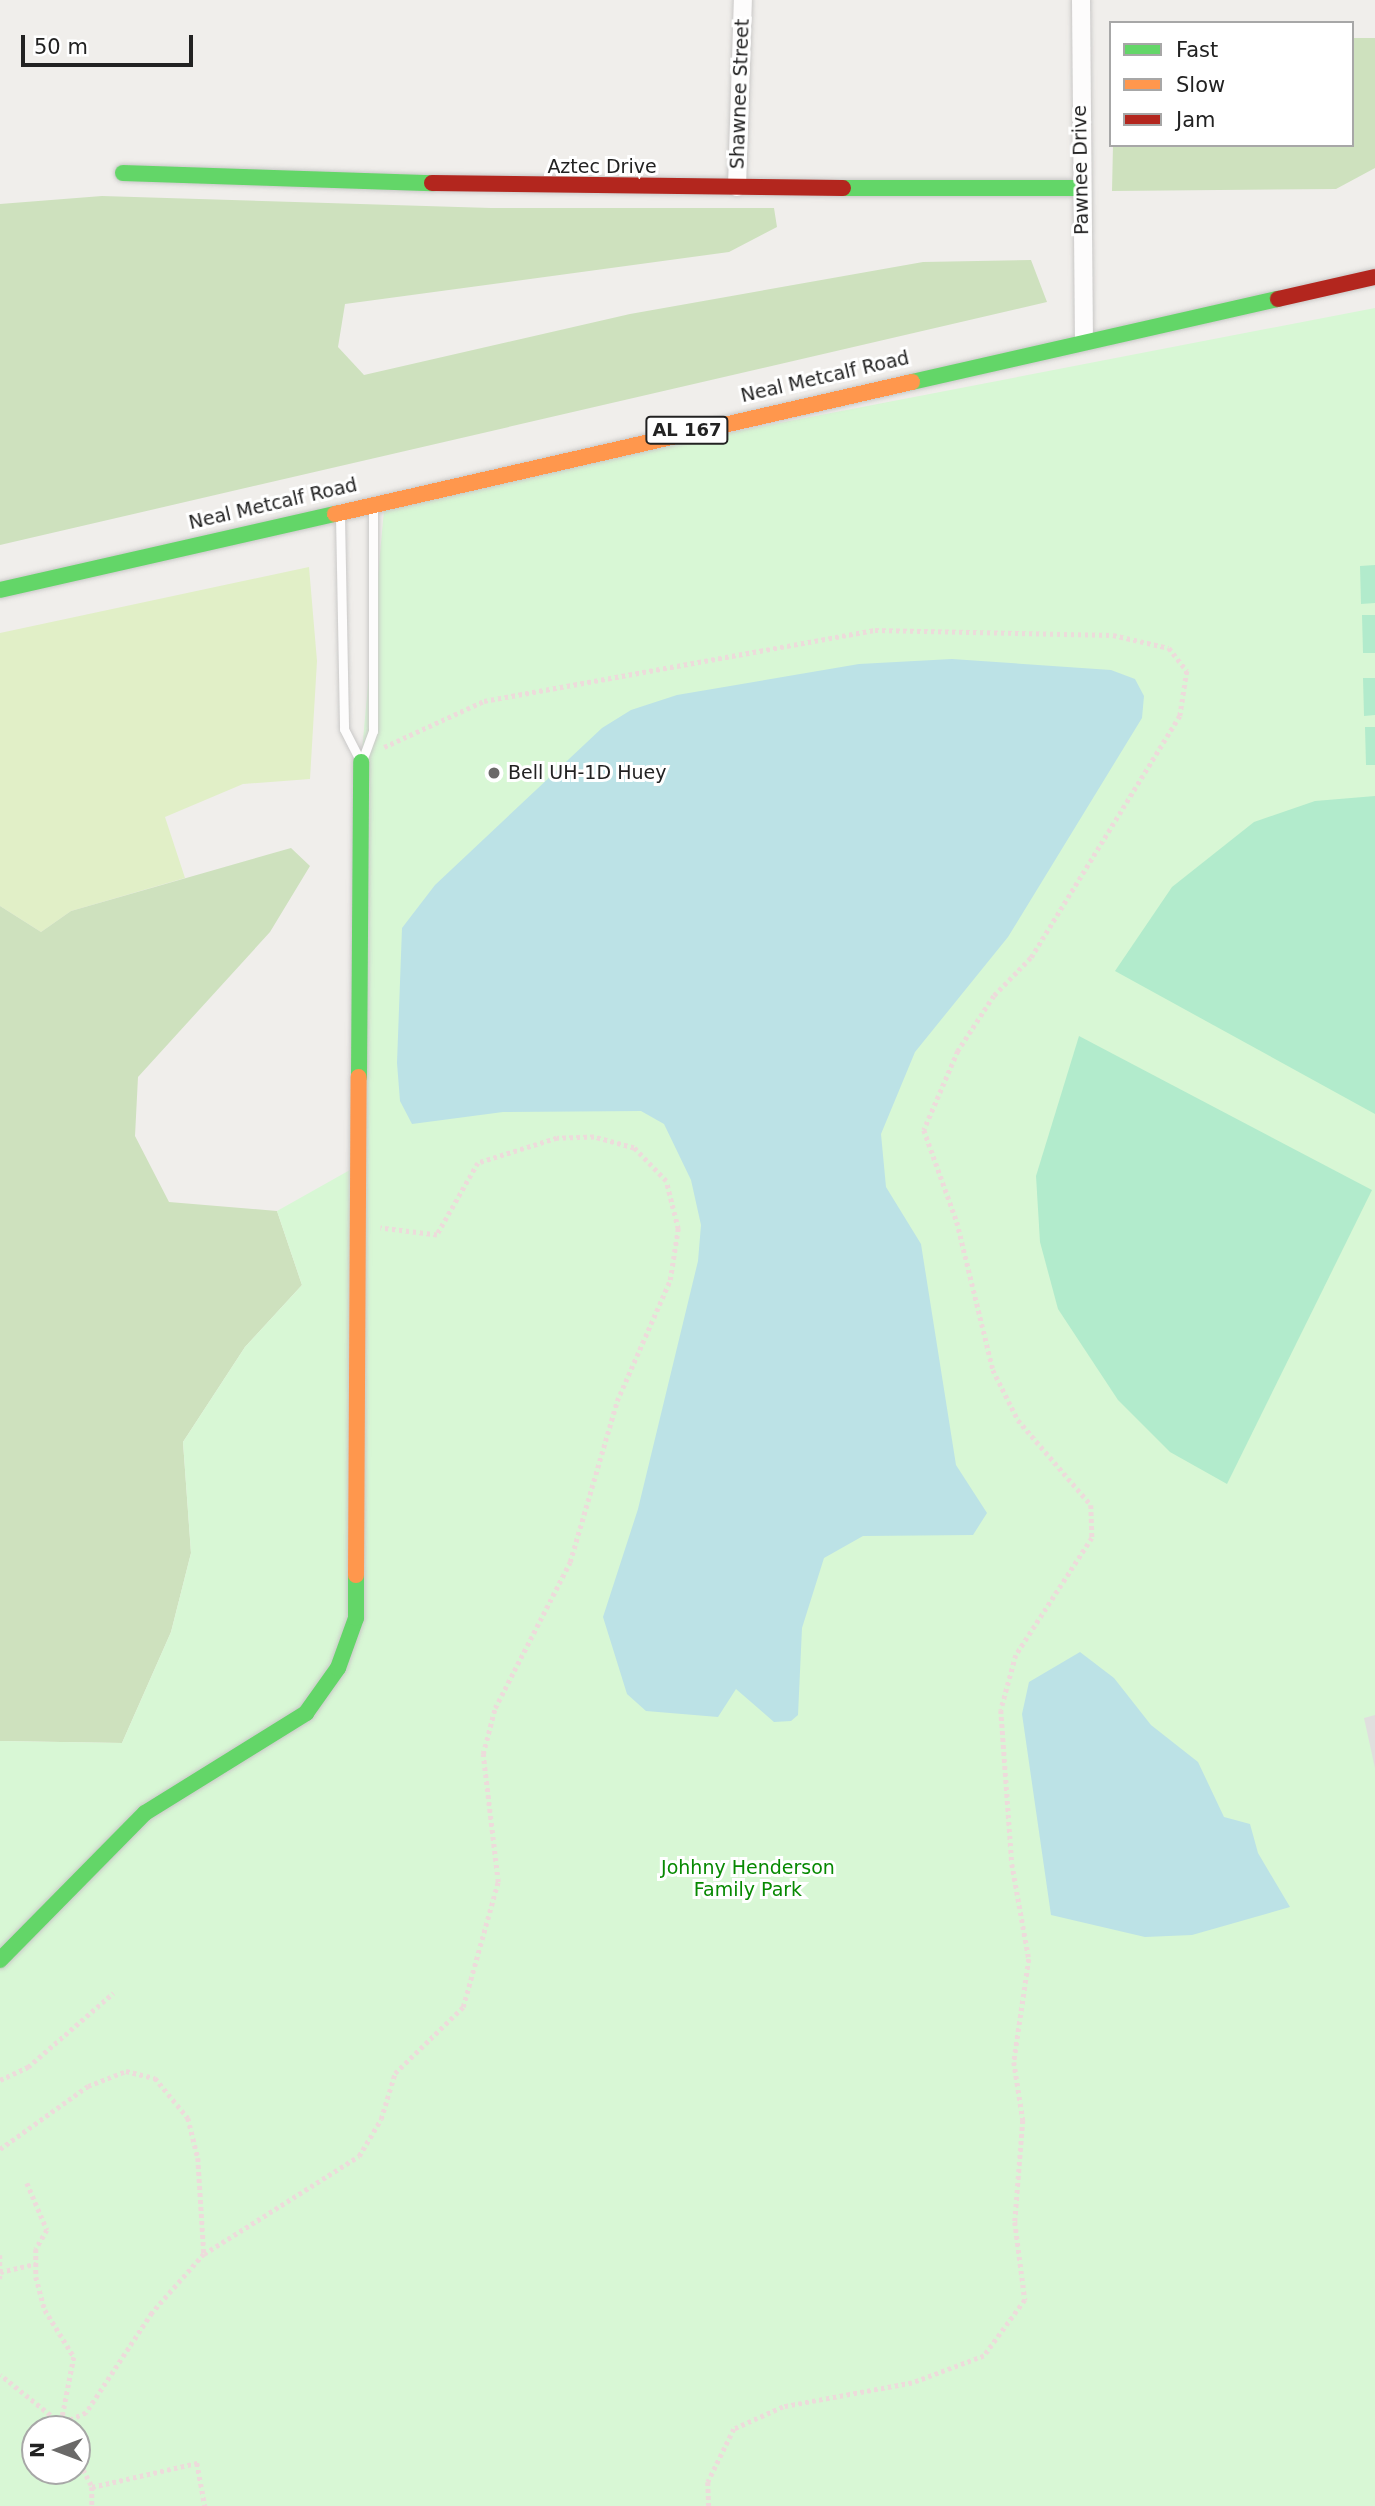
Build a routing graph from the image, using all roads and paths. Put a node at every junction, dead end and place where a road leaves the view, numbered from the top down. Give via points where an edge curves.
1 (743, 0) edge
2 (1081, 0) edge
3 (123, 173) dead end
4 (737, 187) junction
5 (1082, 188) junction
6 (1375, 277) edge
7 (1084, 340) junction
8 (373, 503) junction
9 (340, 509) junction
10 (0, 590) edge
11 (361, 762) junction
12 (358, 1225) junction
13 (0, 1960) edge
14 (113, 1993) dead end
15 (0, 2080) edge
16 (0, 2149) edge
17 (27, 2183) dead end
18 (204, 2253) junction
19 (0, 2255) edge
20 (36, 2264) junction
21 (2, 2272) edge
22 (0, 2279) edge
23 (0, 2375) edge
24 (47, 2415) edge
25 (62, 2415) edge
26 (82, 2415) edge
27 (92, 2487) joint
28 (92, 2506) edge
29 (205, 2506) edge
30 (709, 2506) edge

1 - 4 street, Shawnee Street
2 - 5 street, Pawnee Drive
3 - 4 street, Aztec Drive via 566,188
4 - 5 street, Aztec Drive
5 - 7 street, Pawnee Drive
6 - 7 street, Neal Metcalf Road / AL 167
7 - 8 street, Neal Metcalf Road / AL 167
8 - 9 street, Neal Metcalf Road / AL 167
8 - 11 lane via 373,731
9 - 10 street, Neal Metcalf Road / AL 167
9 - 11 lane via 344,729
11 - 12 street
11 - 30 path via 408,731 484,701 875,630 1113,635 1169,648 1187,671 1180,716 1031,958 994,996 958,1051 925,1130 957,1222 993,1370 1018,1420 1091,1505 1092,1538 1016,1655 1001,1710 1012,1864 1029,1959 1014,2062 1023,2119 1015,2222 1025,2300 984,2356 912,2383 783,2407 734,2429 708,2482
12 - 13 street via 360,1591 338,1668 306,1713 263,1745 123,1831 48,1917
12 - 18 path via 437,1235 478,1163 557,1138 594,1137 634,1148 666,1181 678,1229 670,1280 617,1401 570,1562 495,1708 482,1754 498,1882 463,2007 395,2073 381,2119 359,2156
14 - 15 path via 49,2051
16 - 18 path via 88,2086 126,2071 155,2078 188,2118 198,2158
17 - 20 path via 47,2230
18 - 26 path via 152,2313
19 - 21 path
20 - 21 path
20 - 25 path via 45,2311 74,2357
21 - 22 path
23 - 24 path
27 - 28 path
27 - 29 path via 197,2463

